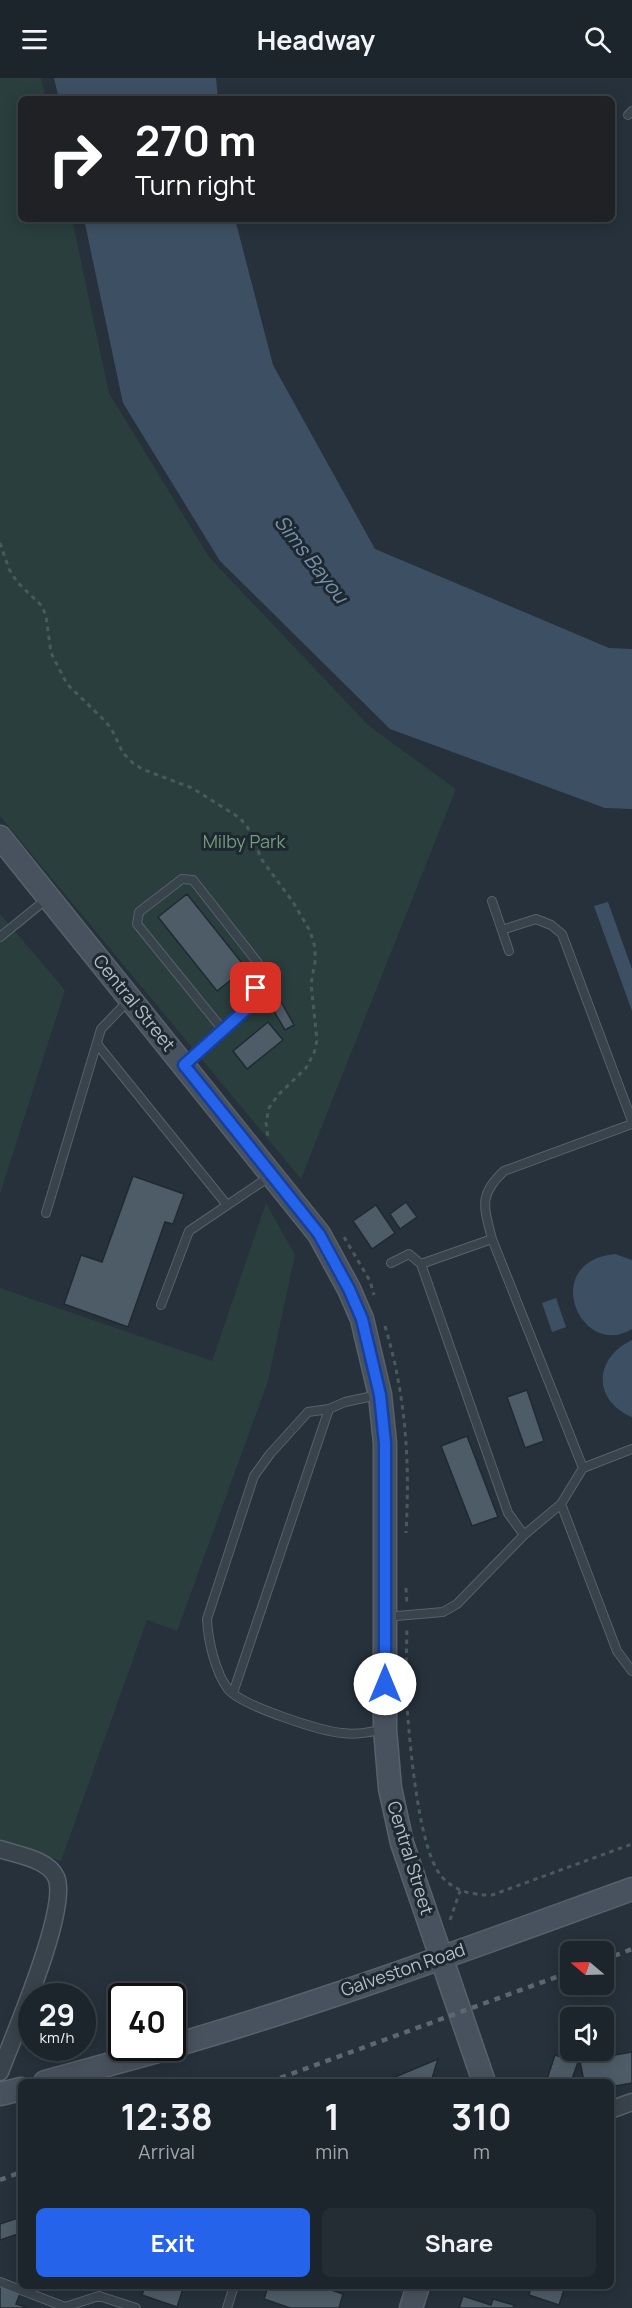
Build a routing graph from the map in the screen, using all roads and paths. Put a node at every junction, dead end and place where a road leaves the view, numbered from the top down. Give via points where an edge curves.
1 (0, 837) edge
2 (48, 897) junction
3 (492, 901) dead end
4 (502, 930) junction
5 (0, 937) edge
6 (509, 951) dead end
7 (131, 999) junction
8 (223, 1030) junction
9 (97, 1044) junction
10 (184, 1065) junction
11 (632, 1122) edge
12 (272, 1175) junction
13 (227, 1205) junction
14 (46, 1213) dead end
15 (492, 1239) junction
16 (391, 1263) dead end
17 (421, 1264) junction
18 (161, 1305) dead end
19 (380, 1395) junction
20 (329, 1409) junction
21 (632, 1449) edge
22 (583, 1468) junction
23 (561, 1503) junction
24 (524, 1535) junction
25 (385, 1617) junction
26 (632, 1671) edge
27 (233, 1693) junction
28 (385, 1729) junction
29 (0, 1849) edge
30 (632, 1889) edge
31 (442, 1958) junction
32 (186, 2043) edge
33 (121, 2061) edge
34 (0, 2072) edge
35 (56, 2079) edge
36 (483, 2079) edge
37 (18, 2090) edge
38 (0, 2094) edge
39 (632, 2102) edge
40 (614, 2109) edge
41 (0, 2282) edge
42 (18, 2289) edge
43 (18, 2289) edge
44 (100, 2289) edge
45 (233, 2289) edge
46 (417, 2289) edge
47 (99, 2296) junction
48 (65, 2307) edge
49 (136, 2308) edge
50 (227, 2308) edge
51 (411, 2308) edge

1 - 2 street, Central Street
2 - 5 lane
2 - 7 street, Central Street
3 - 4 lane
4 - 6 lane
4 - 11 lane via 536,919 562,934
7 - 9 lane via 101,1029
7 - 10 street, Central Street
8 - 8 lane via 252,1004 261,972 193,880 182,879 139,912 137,924
8 - 10 lane
9 - 13 lane
9 - 14 lane
10 - 12 street, Central Street
11 - 15 lane via 504,1171 491,1183 485,1196
12 - 13 lane
12 - 19 street, Central Street via 319,1234 349,1289 362,1319
13 - 18 lane via 189,1230
15 - 17 lane
15 - 22 lane
16 - 17 lane via 409,1254
17 - 24 lane via 508,1513
19 - 20 lane
19 - 25 street, Central Street via 385,1443
20 - 27 lane
20 - 27 lane via 308,1412 254,1476 207,1619 208,1641
21 - 22 lane
22 - 23 lane
23 - 24 lane
23 - 26 lane via 617,1651
24 - 25 lane via 457,1604 443,1612
25 - 28 street, Central Street
27 - 28 lane via 244,1702 340,1733
28 - 31 street, Central Street via 390,1788 402,1843
29 - 34 street via 45,1866 56,1875 59,1889 54,1925
30 - 31 street, Galveston Road
31 - 32 street, Galveston Road
31 - 36 street, Central Street
33 - 35 street, Galveston Road
37 - 38 street
39 - 40 street
41 - 42 lane
43 - 48 lane
44 - 47 lane
45 - 50 lane
46 - 51 street
47 - 48 lane
47 - 49 lane

